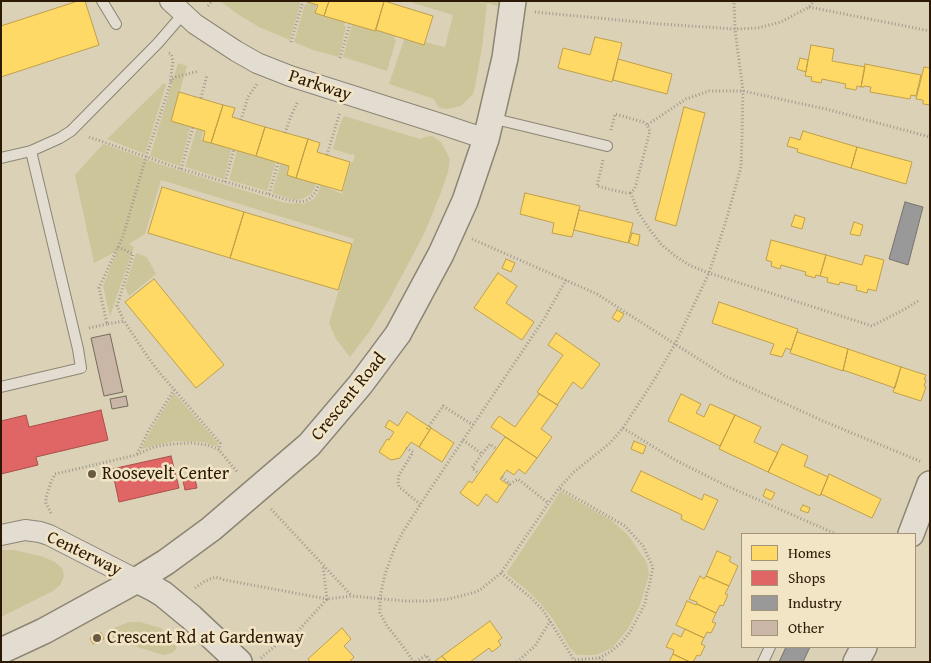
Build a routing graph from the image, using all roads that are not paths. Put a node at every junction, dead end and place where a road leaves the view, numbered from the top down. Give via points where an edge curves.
1 (102, 1) edge
2 (512, 5) edge
3 (177, 8) edge
4 (116, 24) dead end
5 (489, 129) junction
6 (607, 146) dead end
7 (31, 151) junction
8 (1, 158) edge
9 (1, 387) edge
10 (930, 484) edge
11 (911, 533) edge
12 (1, 534) edge
13 (137, 580) junction
14 (770, 648) edge
15 (1, 651) edge
16 (250, 660) edge
17 (763, 662) edge

1 - 4 lane
2 - 5 street, Crescent Road via 505,58
3 - 5 street, Parkway via 246,58 269,68 444,125
3 - 7 lane via 158,43 71,131
5 - 6 lane
5 - 13 street, Crescent Road via 465,201 441,254 398,334 360,385 310,445 211,529
7 - 8 lane
7 - 9 lane via 81,368
10 - 11 street
12 - 13 street, Centerway via 25,530 49,535
13 - 15 street, Crescent Road
13 - 16 street via 163,594
14 - 17 lane

